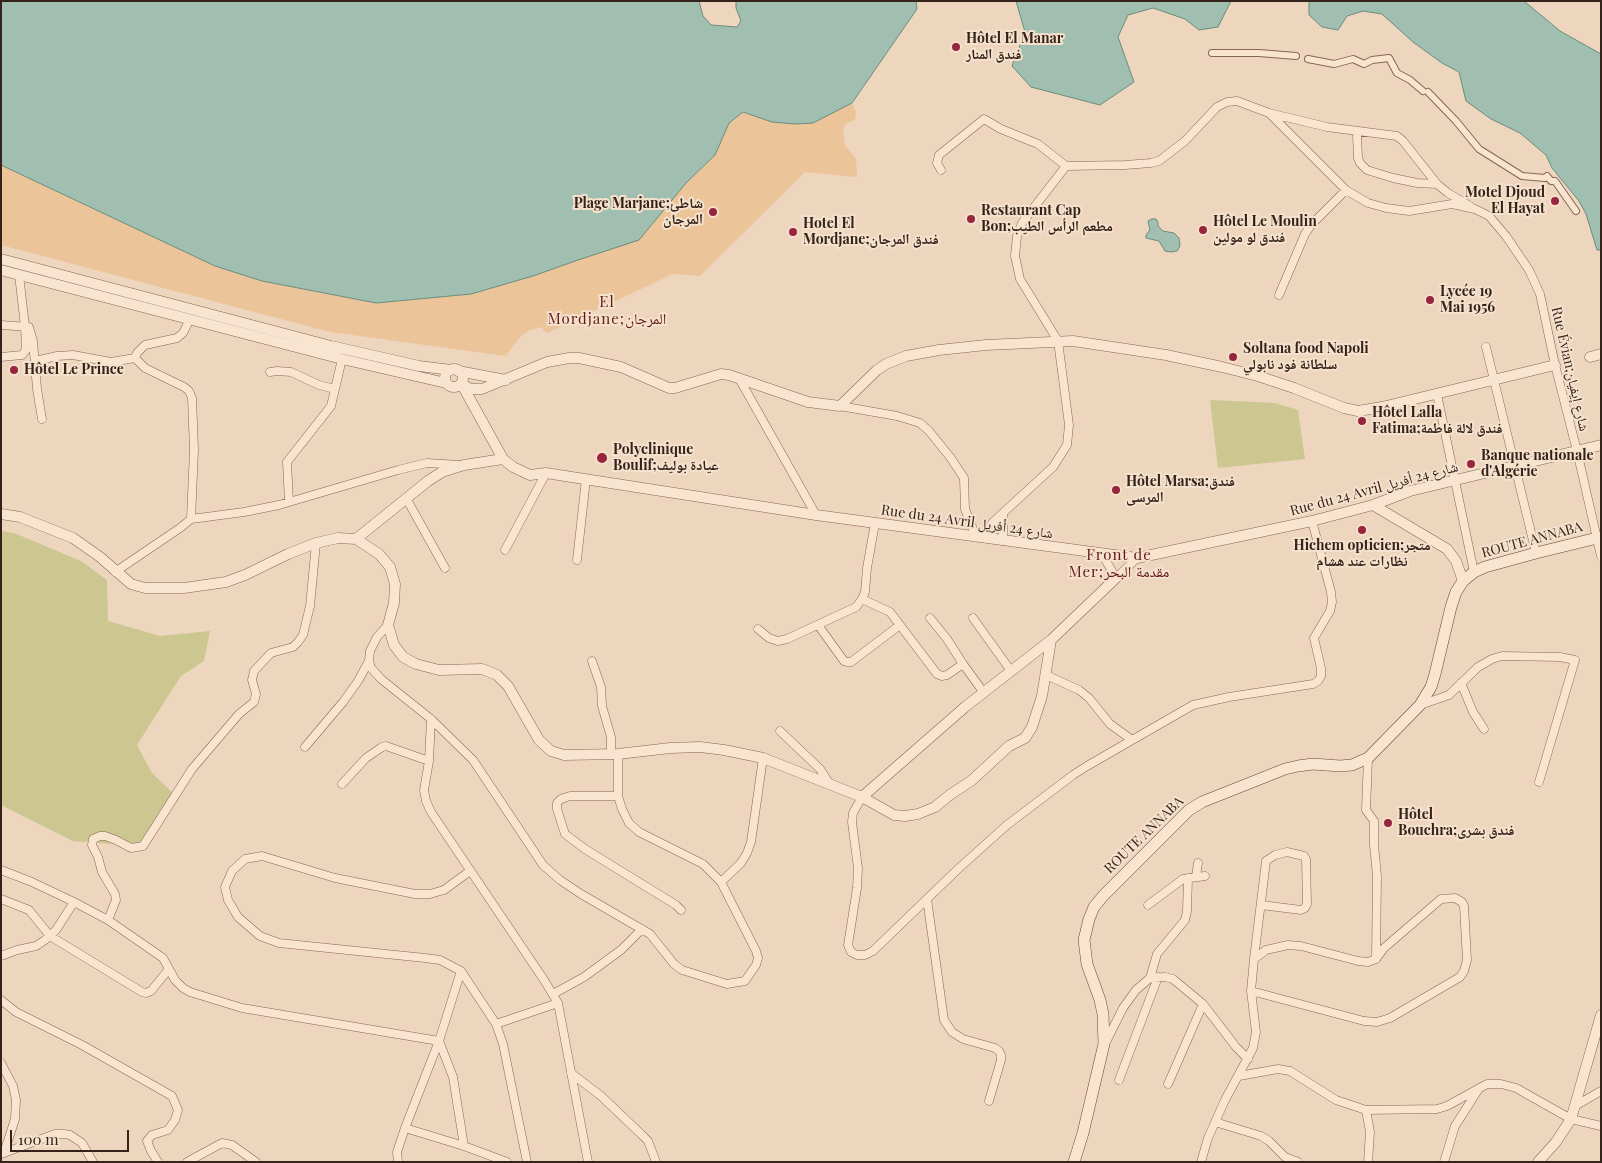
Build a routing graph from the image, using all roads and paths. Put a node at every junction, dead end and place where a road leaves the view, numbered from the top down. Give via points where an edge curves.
1 (1212, 53) dead end
2 (1296, 56) dead end
3 (1308, 58) dead end
4 (1269, 113) junction
5 (1355, 131) junction
6 (1066, 166) junction
7 (941, 170) dead end
8 (1437, 184) junction
9 (1346, 190) junction
10 (1475, 209) junction
11 (1576, 211) dead end
12 (1, 259) edge
13 (1, 270) edge
14 (19, 274) junction
15 (1279, 296) dead end
16 (190, 319) junction
17 (1, 325) edge
18 (25, 326) junction
19 (1058, 341) junction
20 (1486, 347) dead end
21 (1601, 354) edge
22 (1, 356) edge
23 (1590, 357) dead end
24 (135, 358) junction
25 (342, 359) junction
26 (35, 361) junction
27 (1554, 365) junction
28 (454, 370) junction
29 (270, 372) dead end
30 (508, 380) junction
31 (740, 380) junction
32 (1494, 380) junction
33 (461, 383) junction
34 (448, 385) junction
35 (335, 389) junction
36 (1437, 394) junction
37 (840, 406) junction
38 (474, 407) junction
39 (42, 419) dead end
40 (1601, 445) edge
41 (1577, 451) junction
42 (504, 459) junction
43 (464, 465) junction
44 (1515, 466) junction
45 (546, 474) junction
46 (586, 479) junction
47 (1454, 481) junction
48 (406, 498) junction
49 (289, 502) junction
50 (1372, 505) junction
51 (1, 514) edge
52 (816, 515) junction
53 (1003, 515) junction
54 (191, 519) junction
55 (1312, 521) junction
56 (876, 523) junction
57 (1599, 537) edge
58 (980, 538) junction
59 (356, 539) junction
60 (1003, 541) junction
61 (316, 543) junction
62 (505, 550) dead end
63 (1536, 553) junction
64 (1102, 554) junction
65 (1601, 556) edge
66 (1137, 558) junction
67 (577, 560) dead end
68 (445, 568) dead end
69 (115, 572) junction
70 (1474, 572) junction
71 (1116, 578) junction
72 (1463, 581) junction
73 (862, 599) junction
74 (930, 618) dead end
75 (973, 618) dead end
76 (388, 625) junction
77 (818, 625) junction
78 (900, 625) junction
79 (758, 629) dead end
80 (1051, 640) junction
81 (369, 661) junction
82 (592, 661) dead end
83 (963, 664) junction
84 (1011, 671) junction
85 (1046, 675) junction
86 (1461, 683) junction
87 (984, 692) junction
88 (1420, 706) junction
89 (431, 719) junction
90 (1484, 728) dead end
91 (780, 731) dead end
92 (1132, 740) junction
93 (305, 747) dead end
94 (614, 754) junction
95 (763, 758) junction
96 (1368, 758) junction
97 (429, 761) junction
98 (1539, 782) dead end
99 (829, 783) junction
100 (342, 784) dead end
101 (618, 796) junction
102 (862, 797) junction
103 (1198, 863) dead end
104 (1, 870) edge
105 (470, 870) junction
106 (1205, 876) dead end
107 (1192, 877) junction
108 (722, 882) junction
109 (1, 899) edge
110 (927, 900) junction
111 (74, 902) junction
112 (1148, 905) dead end
113 (1261, 905) junction
114 (681, 910) dead end
115 (108, 920) junction
116 (642, 929) junction
117 (50, 936) junction
118 (1, 956) edge
119 (1254, 958) junction
120 (1376, 959) junction
121 (169, 969) junction
122 (461, 971) junction
123 (1154, 978) junction
124 (1251, 991) junction
125 (553, 994) junction
126 (1, 1000) edge
127 (558, 1003) junction
128 (1203, 1004) junction
129 (1601, 1015) edge
130 (496, 1024) junction
131 (439, 1041) junction
132 (1103, 1047) junction
133 (1248, 1059) junction
134 (1, 1063) edge
135 (571, 1073) junction
136 (1239, 1076) junction
137 (1119, 1080) dead end
138 (1168, 1084) dead end
139 (1480, 1088) junction
140 (1601, 1091) edge
141 (989, 1101) dead end
142 (1575, 1106) junction
143 (1366, 1110) junction
144 (1571, 1119) junction
145 (1215, 1122) junction
146 (1601, 1126) edge
147 (405, 1128) junction
148 (464, 1146) junction
149 (3, 1154) edge
150 (93, 1162) edge
151 (158, 1162) edge
152 (187, 1162) edge
153 (256, 1162) edge
154 (398, 1162) edge
155 (507, 1162) edge
156 (527, 1162) edge
157 (588, 1162) edge
158 (656, 1162) edge
159 (1074, 1162) edge
160 (1201, 1162) edge
161 (1298, 1162) edge
162 (1368, 1162) edge
163 (1444, 1162) edge
164 (1538, 1162) edge

1 - 2 street
3 - 11 street via 1334,64 1353,59 1364,64 1389,58 1397,73 1426,92 1479,149 1522,176 1547,176 1555,181
4 - 5 street, Rue Évian;شارع إيفيان via 1308,124
4 - 6 street, Rue Évian;شارع إيفيان via 1244,102 1226,102 1159,161
4 - 9 street, Rue Évian;شارع إيفيان
5 - 8 street, Rue Évian;شارع إيفيان via 1397,136
5 - 8 street via 1358,158 1367,170 1417,183
6 - 7 street via 1038,144 984,119 939,155 937,163
6 - 19 street via 1022,223 1015,251 1020,279
8 - 10 street, Rue Évian;شارع إيفيان
9 - 10 street, Rue Évian;شارع إيفيان via 1368,203 1386,208 1409,211 1452,204
9 - 15 street via 1304,234
10 - 27 street, Rue Évian;شارع إيفيان via 1498,225 1537,284
12 - 28 street via 331,346 420,366
13 - 14 street
14 - 16 street
14 - 18 street
16 - 24 street via 177,338 145,345
16 - 25 street
17 - 18 street
18 - 22 street via 24,353
18 - 26 street via 29,326 31,332
19 - 36 street via 1110,346 1222,367 1258,376 1352,410
19 - 37 street via 986,345 906,356 877,370
19 - 53 street via 1069,425 1067,445 1053,467
20 - 32 street
21 - 23 street
24 - 26 street via 111,362 73,355
24 - 54 street via 145,368 184,387 192,398
25 - 34 street
25 - 35 street
26 - 39 street
27 - 32 street
27 - 41 street, Rue Évian;شارع إيفيان
28 - 30 street
28 - 33 street via 462,378
28 - 34 street via 445,376
29 - 35 street via 291,372
30 - 31 street via 547,362 569,358 621,367 670,388 721,374
30 - 33 street via 476,390
31 - 37 street via 808,402
31 - 52 street
32 - 36 street
32 - 44 street
33 - 34 street
33 - 38 street, Rue du 24 Avril شارع 24 أفريل
34 - 38 street
35 - 49 street via 331,406 287,462
36 - 47 street
37 - 58 street via 897,416 920,423 929,431 964,478 965,509
38 - 42 street, Rue du 24 Avril شارع 24 أفريل
40 - 41 street, Rue du 24 Avril شارع 24 أفريل
41 - 44 street, Rue du 24 Avril شارع 24 أفريل
41 - 57 street, Rue Évian;شارع إيفيان
42 - 43 street
42 - 45 street, Rue du 24 Avril شارع 24 أفريل via 530,475
43 - 48 street via 442,472
43 - 49 street via 427,463
44 - 47 street, Rue du 24 Avril شارع 24 أفريل
44 - 63 street
45 - 46 street, Rue du 24 Avril شارع 24 أفريل
45 - 62 street
46 - 52 street, Rue du 24 Avril شارع 24 أفريل
46 - 67 street
47 - 50 street, Rue du 24 Avril شارع 24 أفريل via 1410,491
47 - 70 street
48 - 59 street
48 - 68 street
49 - 54 street
50 - 55 street, Rue du 24 Avril شارع 24 أفريل
50 - 72 street via 1447,549 1456,561
51 - 69 street via 20,517 73,538
52 - 56 street, Rue du 24 Avril شارع 24 أفريل
53 - 58 street
53 - 60 street
54 - 69 street
55 - 66 street, Rue du 24 Avril شارع 24 أفريل
55 - 92 street via 1332,602 1314,638 1321,668 1318,681 1194,706
56 - 58 street, Rue du 24 Avril شارع 24 أفريل
56 - 73 street
57 - 63 main road, ROUTE ANNABA
57 - 65 street, Rue Évian;شارع إيفيان
58 - 60 street, Rue du 24 Avril شارع 24 أفريل
59 - 61 street via 338,538
59 - 76 street via 379,554 390,567 394,603
60 - 64 street, Rue du 24 Avril شارع 24 أفريل
61 - 69 street via 245,575 205,586 145,588 131,584
61 - 115 street via 310,606 303,634 293,647 271,653 254,671 254,702 228,726 192,769 143,846 131,848 100,836 93,839 92,845 102,872 116,900
63 - 70 main road, ROUTE ANNABA
64 - 66 street, Rue du 24 Avril شارع 24 أفريل
64 - 71 street
66 - 71 street
70 - 72 main road, ROUTE ANNABA
71 - 80 street
72 - 88 main road, ROUTE ANNABA via 1451,607 1433,681
73 - 77 street via 856,607
73 - 78 street via 887,610
74 - 83 street
75 - 84 street
76 - 81 street via 377,637
76 - 94 street via 394,645 403,657 416,664 439,670 482,669 497,675 508,686 539,740 551,751 564,755
77 - 78 street via 847,662
77 - 79 street via 778,641
78 - 83 street via 937,674 947,675
80 - 84 street
80 - 85 street
81 - 89 street via 381,679
81 - 93 street via 343,702
82 - 94 street via 601,687 602,706
83 - 87 street
84 - 87 street
85 - 92 street via 1079,690 1110,724
85 - 102 street via 1038,710 1024,738 1009,746 971,781 935,807 918,814 900,816
86 - 88 street via 1449,695
86 - 90 street
86 - 98 street via 1478,667 1502,656 1575,660
87 - 102 street
88 - 96 main road, ROUTE ANNABA
89 - 97 street
89 - 116 street via 473,760 543,865 581,894
91 - 99 street via 820,769
92 - 110 street via 1073,775 1008,825
94 - 95 street via 700,747
94 - 101 street
95 - 99 street
95 - 108 street via 751,842 741,862
96 - 120 street via 1366,810 1374,821 1377,876
96 - 132 main road, ROUTE ANNABA via 1352,765 1313,764 1285,769 1202,802 1189,810 1103,896 1094,907 1084,940 1087,964 1103,1014
97 - 100 street via 382,747 366,758
97 - 105 street via 424,790 426,800
99 - 102 street
101 - 108 street via 629,823 639,832 703,864
101 - 114 street via 570,796 561,799 557,809 564,834
102 - 110 street via 852,822 858,868 848,945 851,952 865,955 873,951
103 - 107 street
104 - 111 street
105 - 122 street via 444,890 415,894 335,878 262,856 245,859 232,871 225,887 238,917 260,936 279,943 440,960
105 - 125 street
106 - 107 street
107 - 112 street via 1178,882
107 - 123 street via 1185,920 1158,954
108 - 116 street via 758,958 745,981 727,984 682,970
109 - 117 street via 29,910
110 - 141 street via 944,1020 952,1032 963,1039 995,1048 1001,1055
111 - 115 street
111 - 117 street
113 - 113 street via 1266,861 1287,852 1304,856 1305,908
113 - 119 street
115 - 121 street via 163,958
116 - 125 street via 592,972
117 - 118 street via 36,946
117 - 121 street via 144,992 151,992
119 - 120 street via 1266,950 1288,944 1358,961
119 - 124 street
120 - 124 street via 1384,948 1441,899 1455,898 1462,902 1467,960 1460,977 1390,1018 1364,1021
121 - 131 street via 190,992 242,1008
122 - 130 street
122 - 131 street
123 - 128 street via 1173,979
123 - 132 street via 1129,999
123 - 137 street
124 - 133 street via 1256,1040
125 - 127 street
126 - 151 street via 16,1012 172,1096 178,1110 175,1120 168,1130 152,1135 148,1141
127 - 130 street
127 - 135 street
128 - 133 street
128 - 138 street
129 - 142 street
130 - 156 street via 504,1044
131 - 147 street
131 - 148 street via 453,1077
132 - 159 main road, ROUTE ANNABA
133 - 136 street
134 - 149 street via 16,1100 14,1119
135 - 157 street
135 - 158 street via 601,1096 648,1141
136 - 143 street via 1290,1071 1336,1100
136 - 145 street
139 - 143 street via 1437,1109
139 - 144 street via 1487,1084 1516,1088
139 - 163 street via 1455,1126
140 - 142 street
142 - 144 street
143 - 162 street via 1370,1132
144 - 146 street
144 - 164 street
145 - 160 street
145 - 161 street via 1261,1136 1285,1157
147 - 148 street
147 - 154 street via 397,1152
148 - 155 street
149 - 150 street via 55,1134 64,1134 82,1143
152 - 153 street via 217,1145 228,1143

